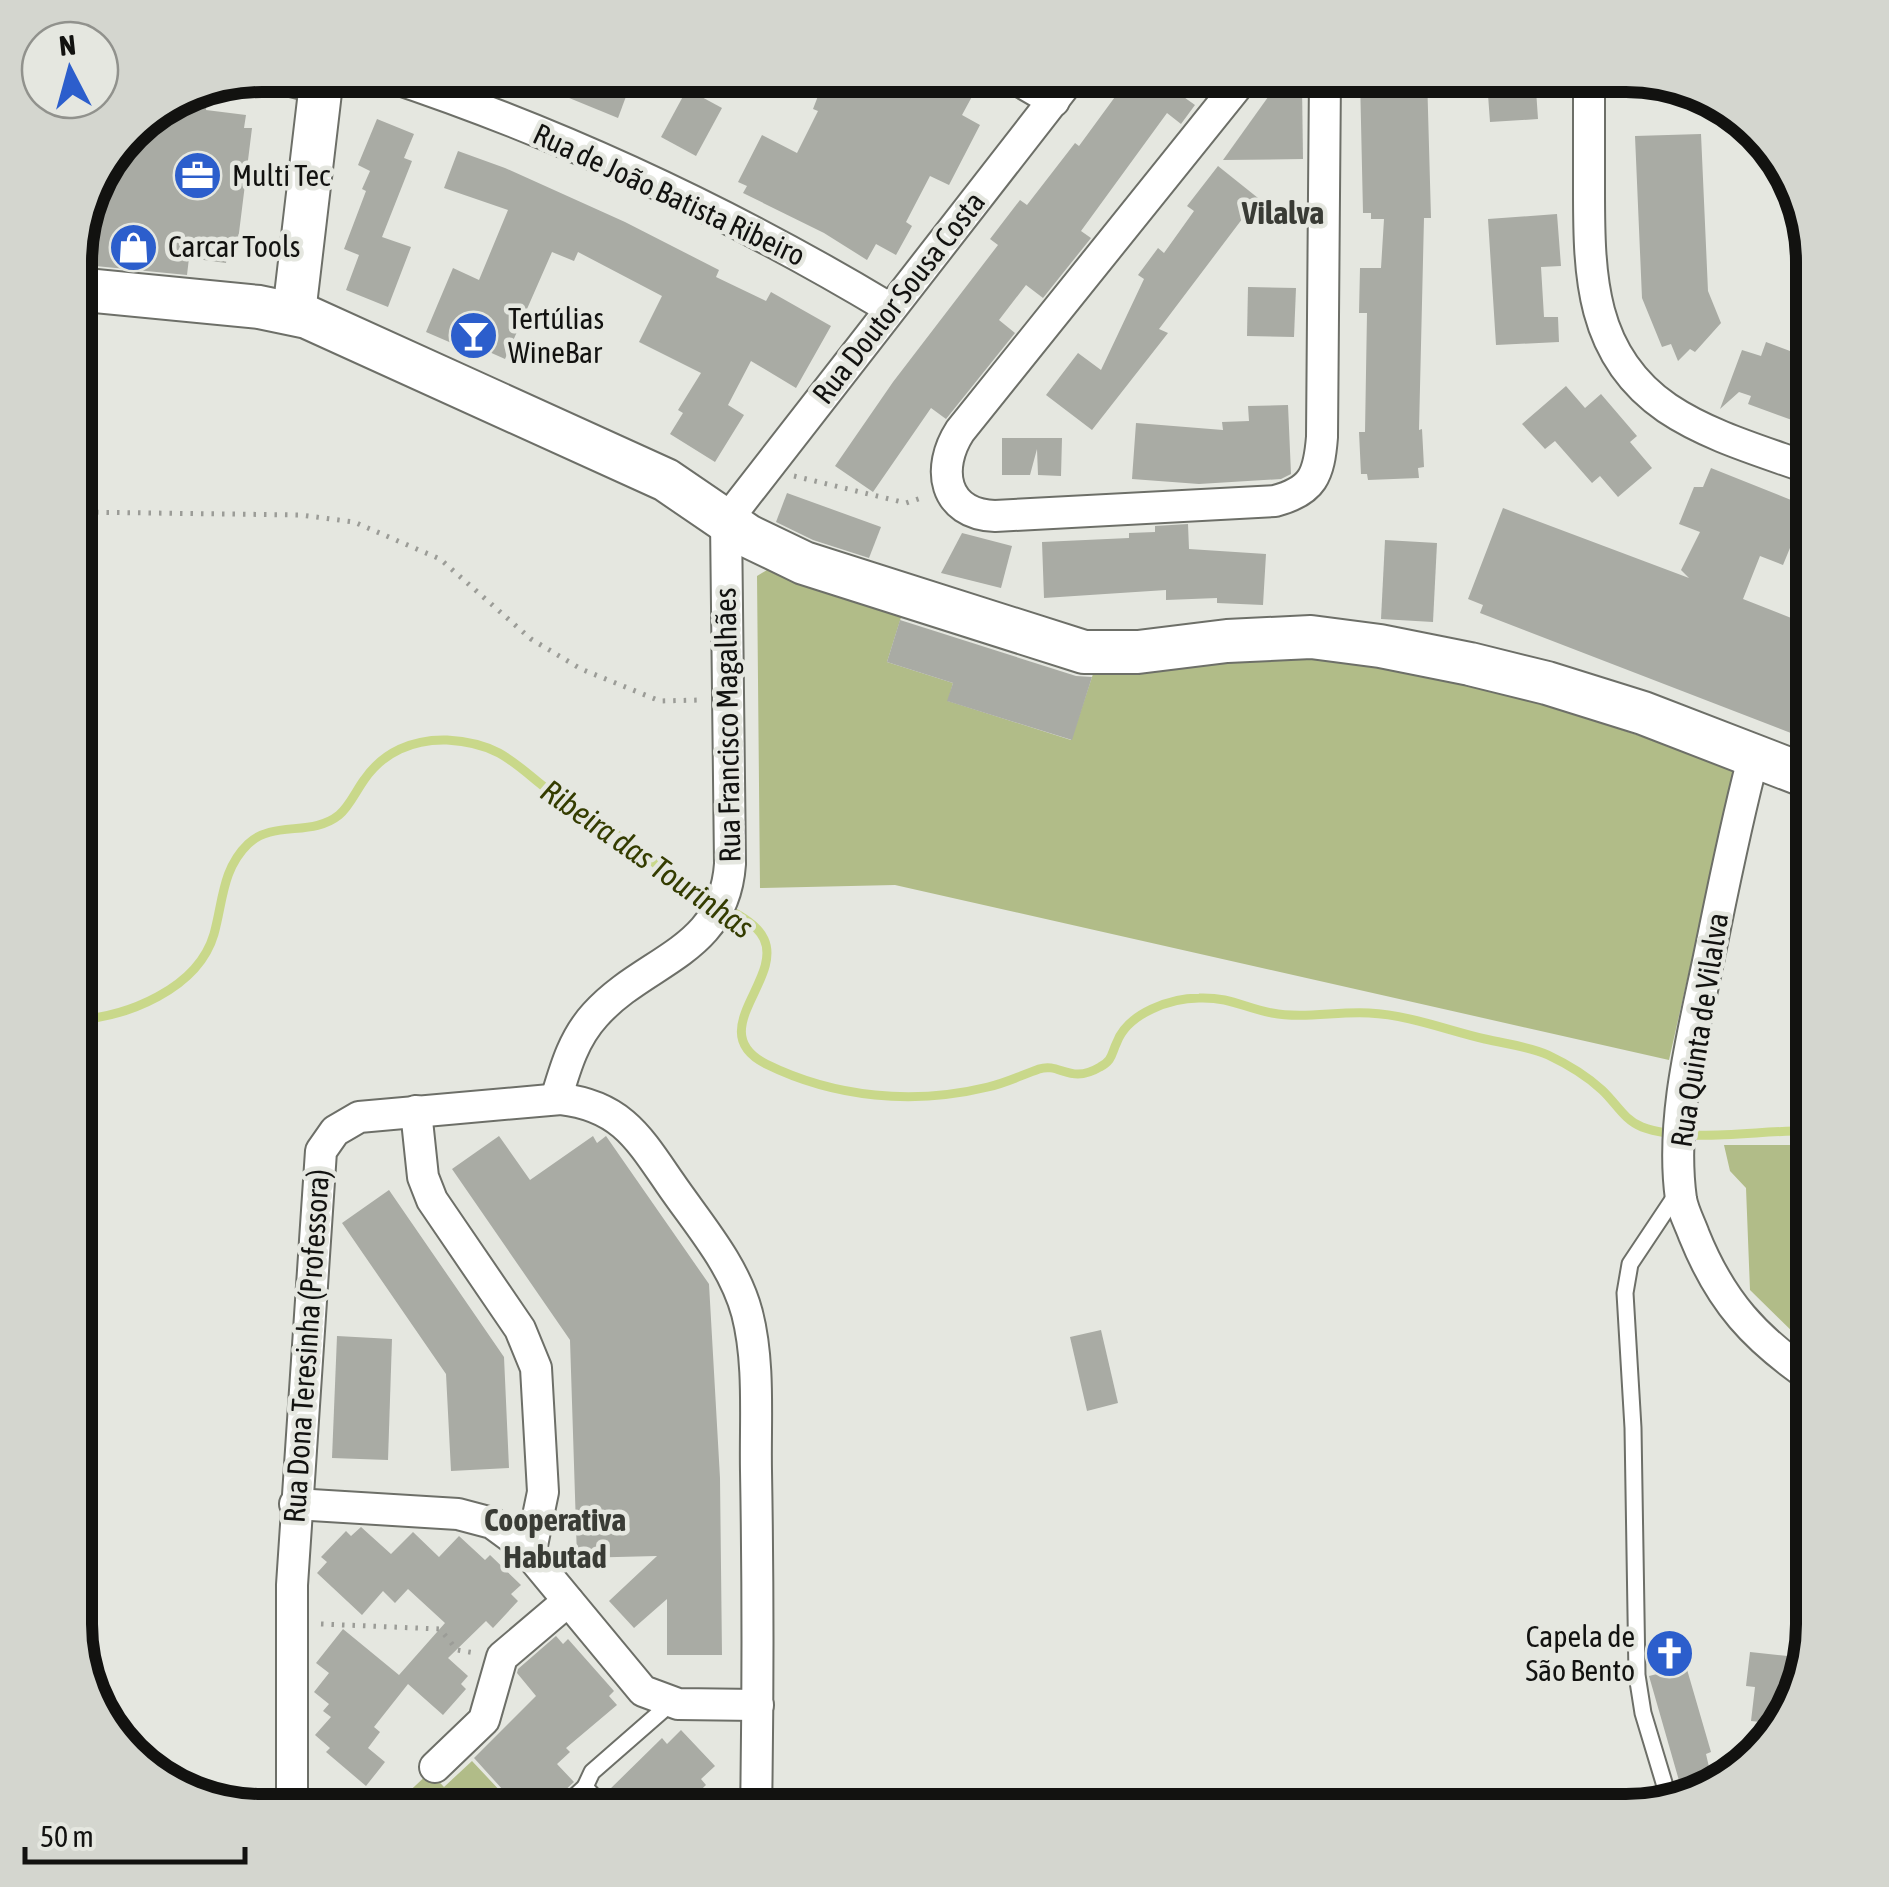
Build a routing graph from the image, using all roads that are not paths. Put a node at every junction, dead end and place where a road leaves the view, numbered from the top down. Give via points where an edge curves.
1 (320, 92) edge
2 (430, 92) edge
3 (1041, 93) edge
4 (1060, 93) edge
5 (1232, 93) edge
6 (1325, 93) edge
7 (1588, 93) edge
8 (1054, 100) junction
9 (93, 291) edge
10 (889, 308) junction
11 (294, 312) junction
12 (1796, 463) edge
13 (726, 521) junction
14 (1754, 755) junction
15 (1796, 772) edge
16 (556, 1100) junction
17 (416, 1111) junction
18 (1681, 1188) junction
19 (1796, 1367) edge
20 (295, 1504) junction
21 (530, 1554) junction
22 (568, 1601) junction
23 (671, 1703) junction
24 (758, 1704) junction
25 (435, 1768) dead end
26 (585, 1787) junction
27 (1666, 1789) edge
28 (292, 1794) edge
29 (577, 1794) edge
30 (591, 1794) edge
31 (756, 1794) edge

1 - 11 street
2 - 10 street, Rua de João Batista Ribeiro via 616,162
3 - 8 street
4 - 8 street, Rua Doutor Sousa Costa
5 - 6 street via 949,448 950,487 967,510 995,516 1275,501 1307,487 1322,437
7 - 12 street via 1590,264 1598,309 1618,358 1643,389 1692,422
8 - 10 street, Rua Doutor Sousa Costa
9 - 11 street
10 - 13 street, Rua Doutor Sousa Costa
11 - 13 street via 666,480
13 - 14 street via 804,563 1060,646 1110,653 1282,638 1380,646 1561,687
13 - 16 street, Rua Francisco Magalhães via 727,890 691,943 591,1019
14 - 15 street
14 - 18 street, Rua Quinta de Vilalva via 1684,1099
16 - 17 street, Rua Dona Teresinha (Professora)
16 - 24 street, Rua Dona Teresinha (Professora) via 604,1110 638,1136 741,1295 754,1360
17 - 20 street, Rua Dona Teresinha (Professora) via 359,1117 321,1151
17 - 21 street via 432,1200 520,1329 536,1368 544,1492
18 - 19 street, Rua Quinta de Vilalva via 1722,1294 1743,1322
18 - 27 lane via 1630,1264 1626,1293 1637,1674
20 - 21 street via 468,1516 504,1530
20 - 28 street, Rua Dona Teresinha (Professora)
21 - 22 street
22 - 23 street via 635,1684
22 - 25 street via 502,1657 484,1720
23 - 24 street
23 - 26 lane via 592,1772
24 - 31 street, Rua Dona Teresinha (Professora)
26 - 29 lane
26 - 30 lane

